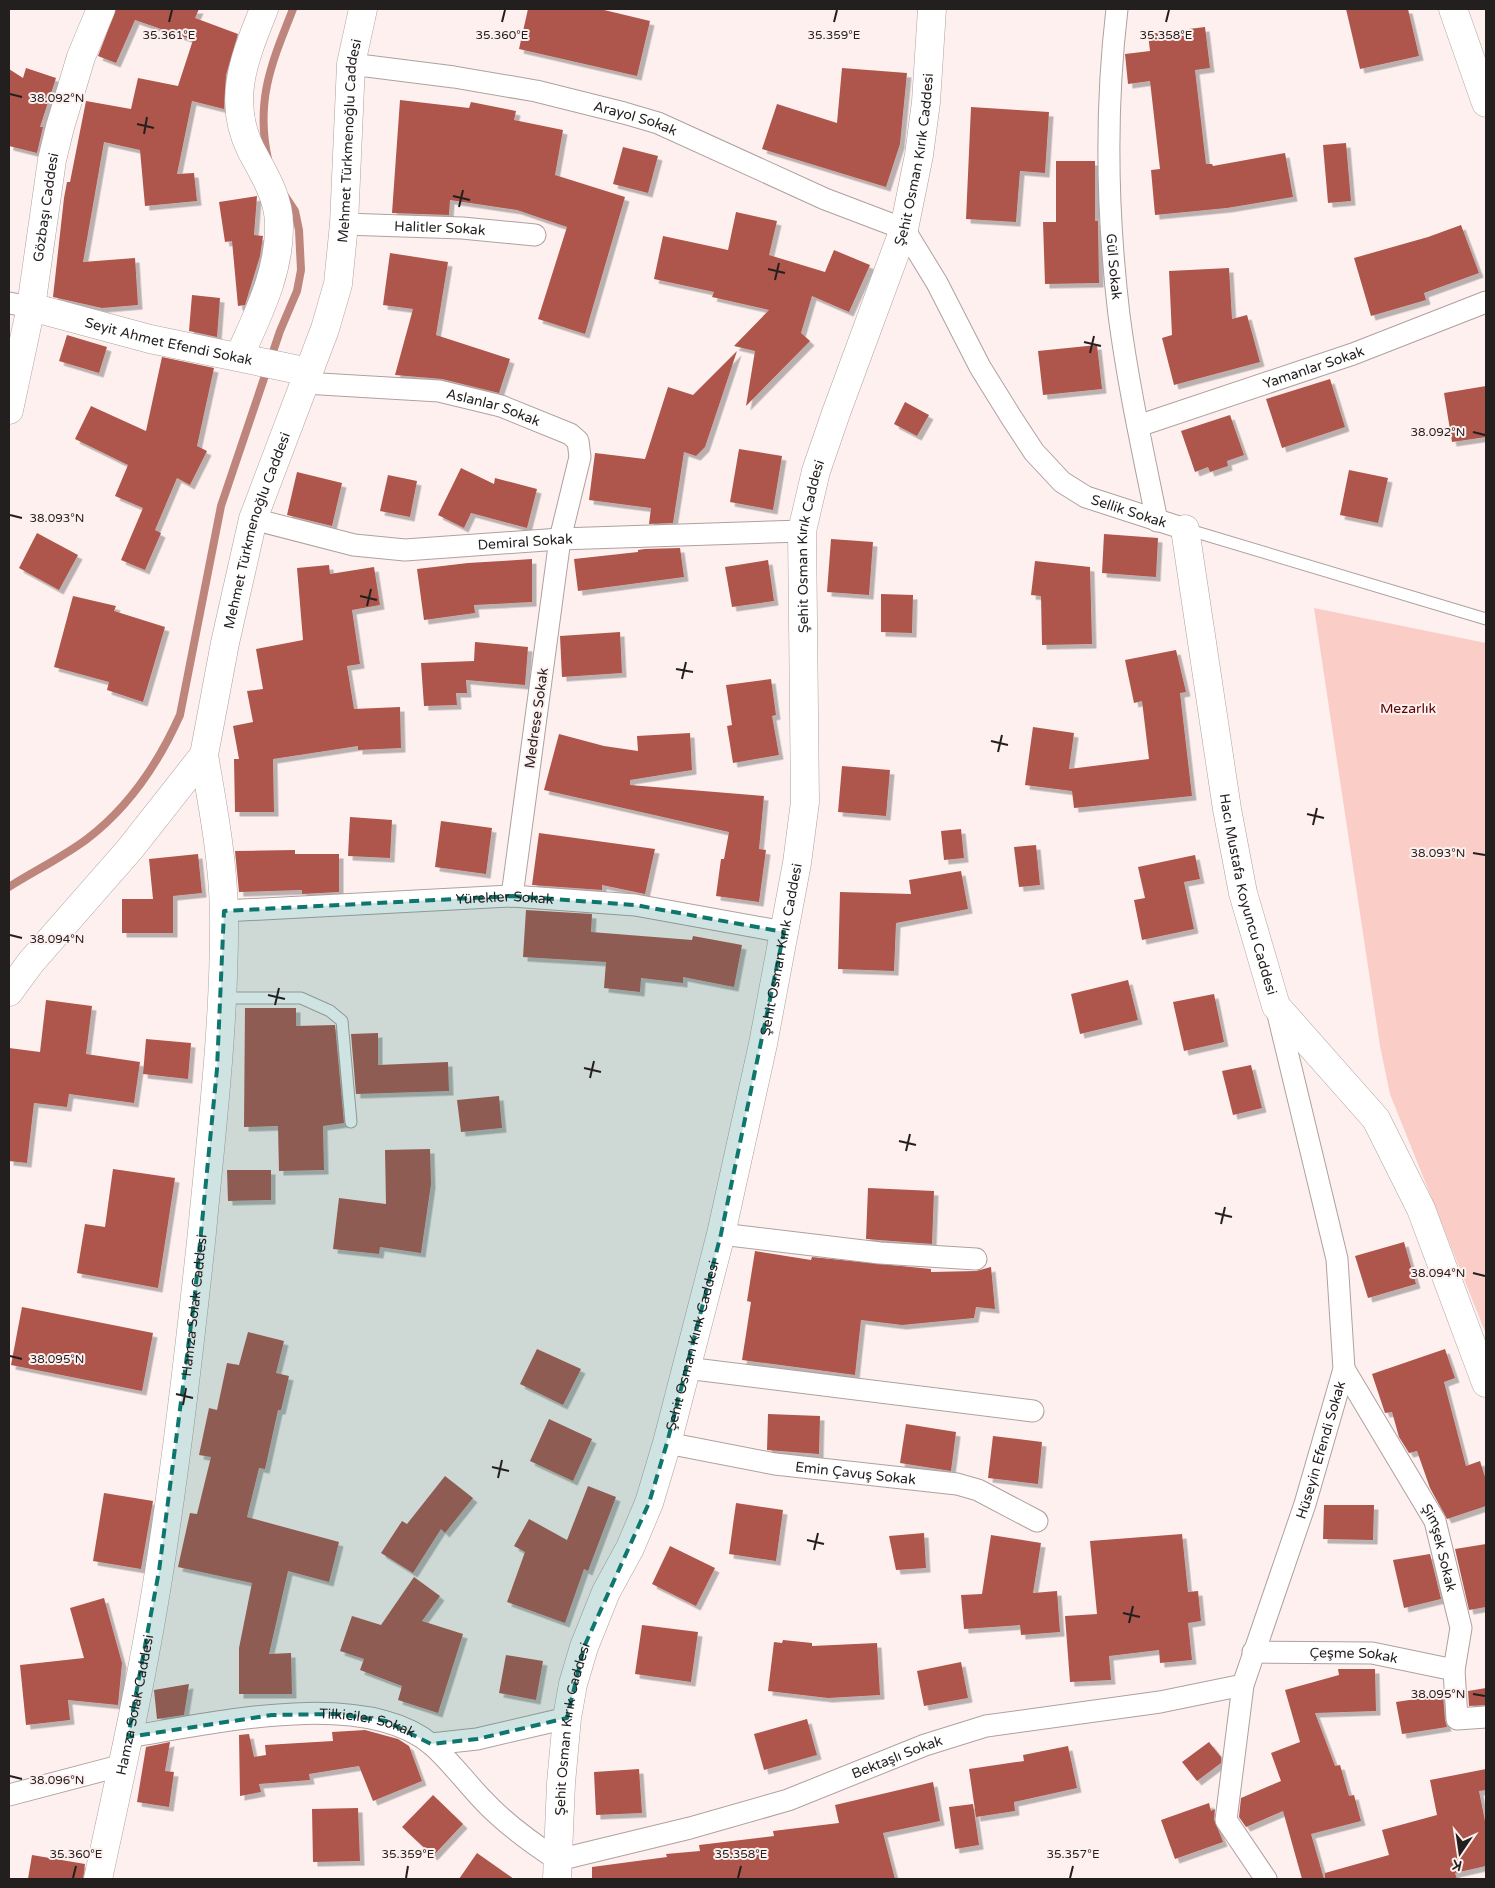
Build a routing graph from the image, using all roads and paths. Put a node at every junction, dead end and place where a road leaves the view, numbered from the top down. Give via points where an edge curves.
1 (101, 9) edge
2 (264, 9) edge
3 (362, 9) edge
4 (932, 9) edge
5 (1117, 9) edge
6 (1453, 9) edge
7 (351, 64) junction
8 (1486, 103) edge
9 (344, 224) junction
10 (904, 229) junction
11 (535, 235) dead end
12 (1486, 302) edge
13 (20, 305) edge
14 (246, 358) junction
15 (299, 374) junction
16 (9, 410) edge
17 (1138, 426) junction
18 (253, 519) junction
19 (1157, 520) junction
20 (1185, 529) junction
21 (802, 531) junction
22 (560, 539) junction
23 (1486, 619) edge
24 (204, 755) junction
25 (512, 896) junction
26 (224, 911) junction
27 (784, 932) junction
28 (9, 992) edge
29 (221, 998) junction
30 (1276, 1006) junction
31 (351, 1122) dead end
32 (721, 1234) junction
33 (976, 1259) dead end
34 (686, 1368) junction
35 (1344, 1369) junction
36 (1486, 1383) edge
37 (1033, 1411) dead end
38 (667, 1443) junction
39 (1037, 1521) dead end
40 (1253, 1652) junction
41 (1454, 1670) junction
42 (1243, 1685) junction
43 (1486, 1717) edge
44 (567, 1718) junction
45 (128, 1737) junction
46 (431, 1744) junction
47 (122, 1765) junction
48 (9, 1795) edge
49 (553, 1873) edge
50 (98, 1879) edge
51 (1266, 1879) edge

1 - 13 street, Gözbaşı Caddesi via 81,57 60,127
2 - 14 street via 244,58 239,117 274,195 279,231 271,282
3 - 7 street, Mehmet Türkmenoğlu Caddesi
4 - 10 street, Şehit Osman Kırık Caddesi via 925,111
5 - 17 street, Gül Sokak via 1109,118 1112,240 1119,315
6 - 8 street
7 - 9 street, Mehmet Türkmenoğlu Caddesi
7 - 10 street, Arayol Sokak via 536,91 658,123 825,199
9 - 11 street, Halitler Sokak via 462,228
9 - 15 street, Mehmet Türkmenoğlu Caddesi via 338,284 325,329
10 - 19 street, Sellik Sokak via 937,283 980,367 1034,452 1062,482 1086,497
10 - 21 street, Şehit Osman Kırık Caddesi via 816,471
12 - 17 street, Yamanlar Sokak via 1353,354
13 - 14 street, Seyit Ahmet Efendi Sokak via 150,339
13 - 16 street, Gözbaşı Caddesi
14 - 15 street, Seyit Ahmet Efendi Sokak
15 - 18 street, Mehmet Türkmenoğlu Caddesi
15 - 22 street, Aslanlar Sokak via 448,393 500,406 570,434 578,441 580,457
17 - 19 street, Gül Sokak
18 - 22 street, Demiral Sokak via 354,545 405,550
18 - 24 street, Mehmet Türkmenoğlu Caddesi
19 - 20 street, Sellik Sokak
20 - 23 lane, Sellik Sokak
20 - 30 street, Hacı Mustafa Koyuncu Caddesi via 1227,809 1243,893
21 - 22 street, Demiral Sokak
21 - 27 street, Şehit Osman Kırık Caddesi via 804,802
22 - 25 street, Medrese Sokak
24 - 26 street, Hamza Solak Caddesi via 220,858
24 - 28 street, Mehmet Türkmenoğlu Caddesi via 130,849 31,962
25 - 26 street, Yürekler Sokak
25 - 27 street, Yürekler Sokak via 635,905
26 - 29 street, Hamza Solak Caddesi
27 - 32 street, Şehit Osman Kırık Caddesi
29 - 31 lane via 301,998 342,1021
29 - 45 street, Hamza Solak Caddesi via 194,1304 159,1571
30 - 35 street, Hüseyin Efendi Sokak via 1337,1259
30 - 36 street, Hacı Mustafa Koyuncu Caddesi via 1376,1119 1421,1209
32 - 33 street via 880,1253
32 - 34 street, Şehit Osman Kırık Caddesi
34 - 37 street
34 - 38 street, Şehit Osman Kırık Caddesi
35 - 40 street, Hüseyin Efendi Sokak via 1305,1504
35 - 41 street, Şimşek Sokak via 1436,1521 1461,1628
38 - 39 street, Emin Çavuş Sokak via 775,1464 957,1484 978,1490
38 - 44 street, Şehit Osman Kırık Caddesi via 649,1504 606,1592 584,1647
40 - 41 street, Çeşme Sokak via 1372,1653
40 - 42 street, Hüseyin Efendi Sokak
41 - 43 street, Şimşek Sokak via 1457,1719
42 - 49 street, Bektaşlı Sokak via 1152,1704 986,1726 926,1745 788,1800
42 - 51 street, Hüseyin Efendi Sokak via 1226,1820
44 - 46 street via 477,1739
44 - 49 street, Şehit Osman Kırık Caddesi
45 - 46 street, Tilkiciler Sokak via 272,1715 336,1714 386,1721
45 - 47 street, Hamza Solak Caddesi
46 - 49 street, Tilkiciler Sokak
47 - 48 street
47 - 50 street, Hamza Solak Caddesi

